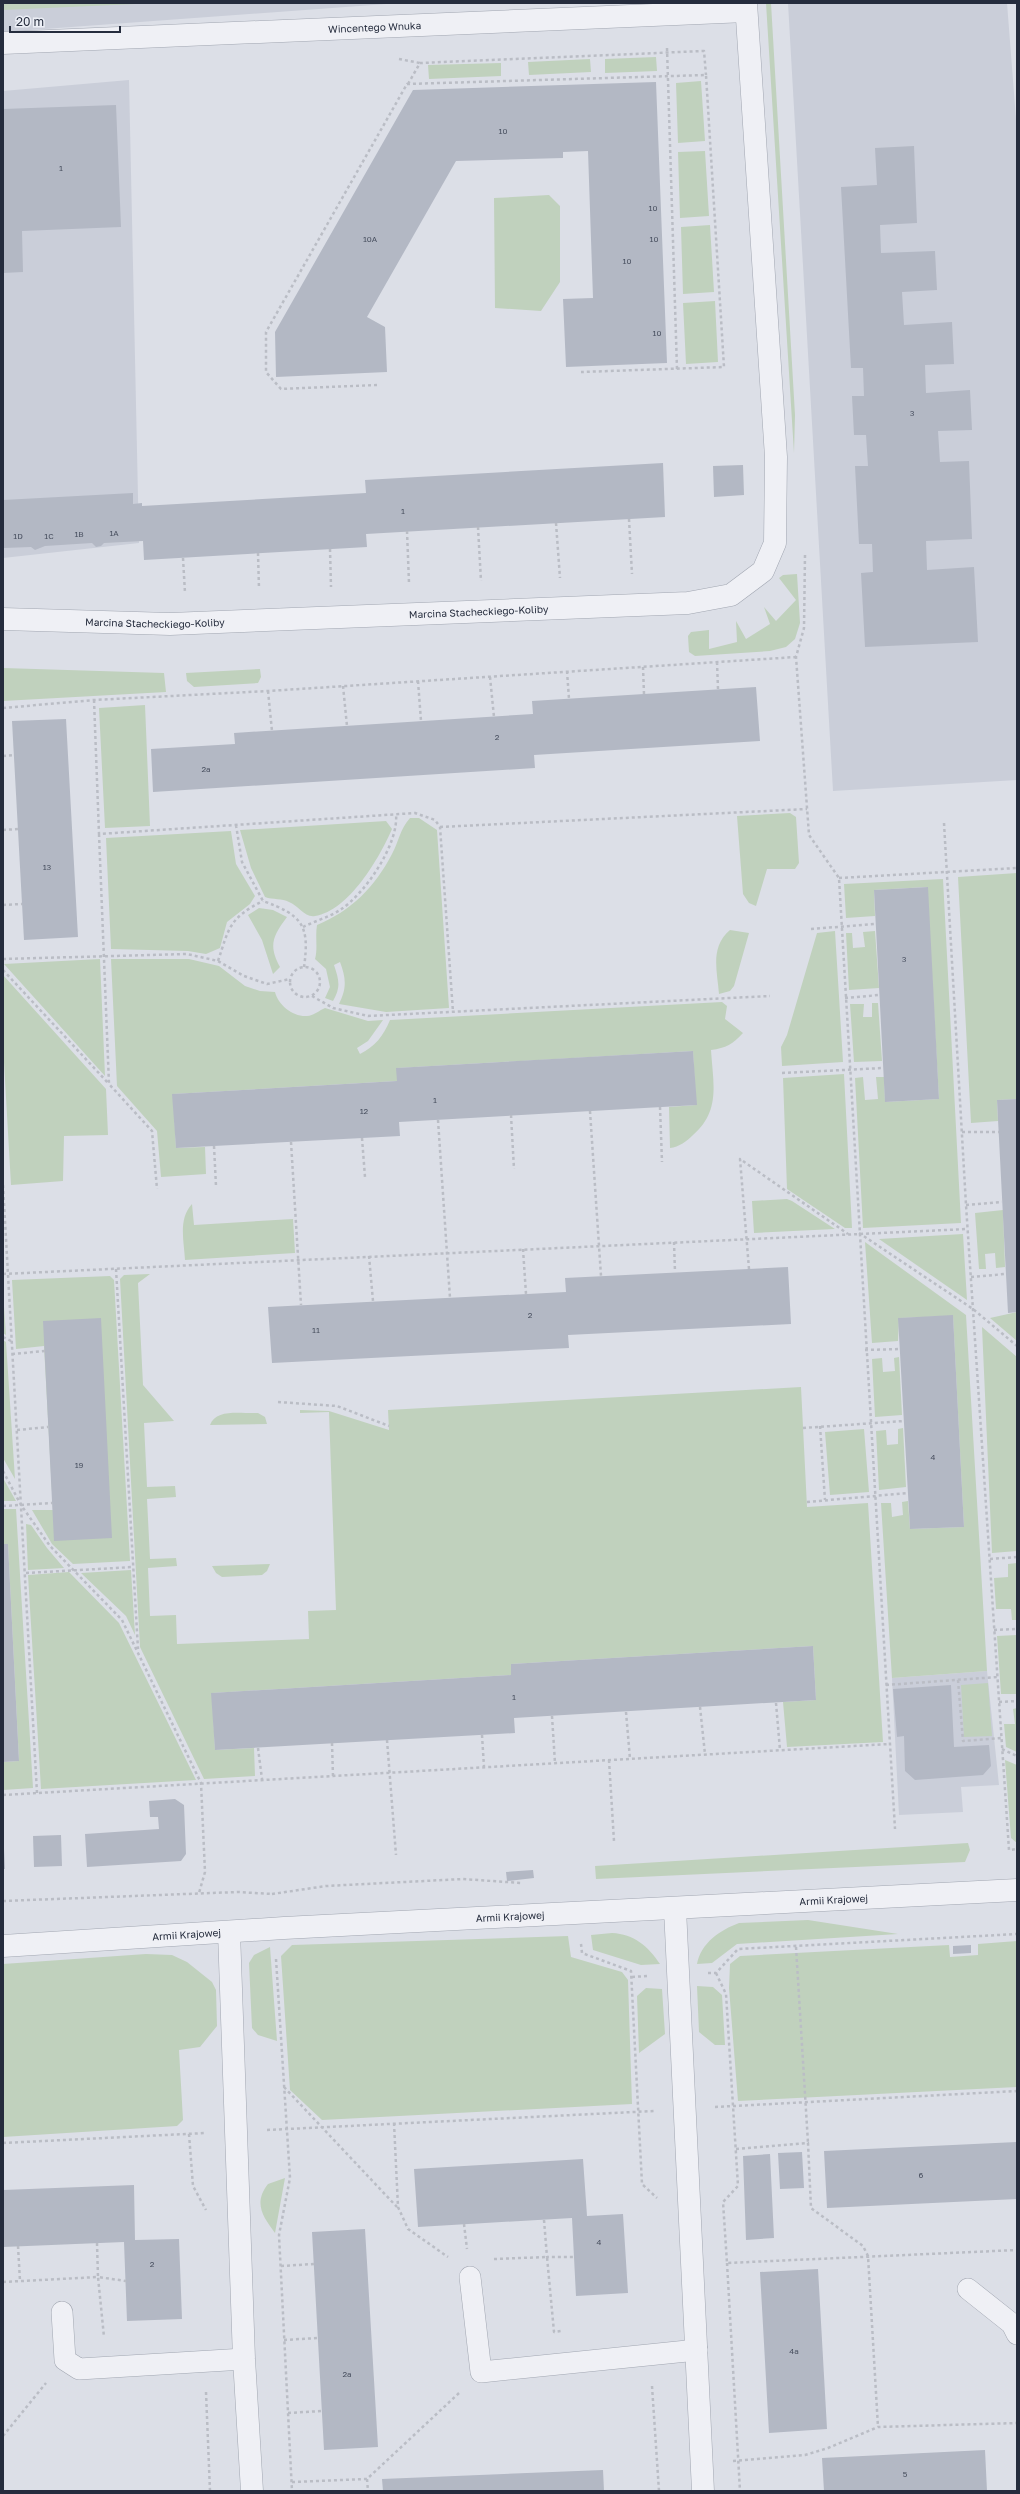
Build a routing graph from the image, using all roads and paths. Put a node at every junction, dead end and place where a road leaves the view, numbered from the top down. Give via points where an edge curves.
1 (746, 7) edge
2 (3, 43) edge
3 (667, 48) dead end
4 (667, 53) junction
5 (669, 76) junction
6 (706, 76) junction
7 (407, 84) junction
8 (676, 369) junction
9 (581, 372) dead end
10 (377, 385) dead end
11 (629, 519) dead end
12 (556, 523) dead end
13 (478, 527) dead end
14 (407, 531) dead end
15 (330, 549) dead end
16 (258, 553) dead end
17 (183, 558) dead end
18 (634, 605) junction
19 (562, 608) junction
20 (483, 611) junction
21 (410, 614) junction
22 (332, 617) junction
23 (3, 619) edge
24 (260, 620) junction
25 (186, 623) junction
26 (716, 662) junction
27 (643, 667) junction
28 (567, 671) junction
29 (490, 677) junction
30 (418, 681) junction
31 (343, 686) junction
32 (718, 690) dead end
33 (268, 691) junction
34 (644, 694) dead end
35 (569, 699) dead end
36 (94, 700) junction
37 (3, 708) edge
38 (494, 717) dead end
39 (421, 721) dead end
40 (346, 726) dead end
41 (272, 731) dead end
42 (14, 755) dead end
43 (3, 756) edge
44 (807, 808) junction
45 (396, 814) junction
46 (944, 823) dead end
47 (236, 825) junction
48 (440, 827) junction
49 (18, 829) dead end
50 (3, 830) edge
51 (99, 834) junction
52 (1017, 868) edge
53 (947, 872) junction
54 (839, 878) junction
55 (263, 901) junction
56 (22, 904) dead end
57 (3, 905) edge
58 (875, 924) dead end
59 (842, 926) junction
60 (303, 927) junction
61 (811, 929) dead end
62 (104, 955) junction
63 (3, 959) edge
64 (218, 961) junction
65 (304, 967) junction
66 (3, 970) edge
67 (290, 979) junction
68 (879, 995) dead end
69 (312, 996) junction
70 (770, 996) dead end
71 (845, 998) junction
72 (453, 1012) junction
73 (850, 1068) junction
74 (883, 1068) dead end
75 (782, 1073) dead end
76 (109, 1084) junction
77 (660, 1107) dead end
78 (590, 1111) dead end
79 (511, 1115) dead end
80 (438, 1120) dead end
81 (962, 1132) junction
82 (999, 1132) dead end
83 (362, 1138) dead end
84 (291, 1142) dead end
85 (214, 1146) dead end
86 (662, 1162) dead end
87 (514, 1169) dead end
88 (365, 1177) dead end
89 (3, 1185) edge
90 (216, 1186) dead end
91 (157, 1189) dead end
92 (1002, 1202) dead end
93 (966, 1205) junction
94 (967, 1229) junction
95 (859, 1233) junction
96 (848, 1234) junction
97 (748, 1238) junction
98 (674, 1242) junction
99 (601, 1245) junction
100 (523, 1249) junction
101 (447, 1253) junction
102 (369, 1256) junction
103 (299, 1260) junction
104 (116, 1268) junction
105 (749, 1269) dead end
106 (675, 1272) dead end
107 (3, 1274) edge
108 (7, 1274) junction
109 (1005, 1274) dead end
110 (601, 1276) dead end
111 (970, 1277) junction
112 (526, 1294) dead end
113 (450, 1298) dead end
114 (373, 1301) dead end
115 (301, 1305) dead end
116 (973, 1309) junction
117 (3, 1337) edge
118 (11, 1341) junction
119 (1017, 1346) edge
120 (900, 1348) dead end
121 (865, 1350) junction
122 (45, 1351) dead end
123 (12, 1354) junction
124 (278, 1402) dead end
125 (904, 1421) dead end
126 (870, 1422) junction
127 (389, 1426) dead end
128 (820, 1426) junction
129 (48, 1427) dead end
130 (803, 1428) dead end
131 (17, 1430) junction
132 (3, 1471) edge
133 (908, 1493) dead end
134 (874, 1496) junction
135 (826, 1500) junction
136 (807, 1502) dead end
137 (52, 1503) dead end
138 (22, 1504) junction
139 (3, 1506) edge
140 (1017, 1558) edge
141 (990, 1559) junction
142 (133, 1567) junction
143 (72, 1570) junction
144 (26, 1573) junction
145 (1017, 1629) edge
146 (994, 1630) junction
147 (138, 1651) junction
148 (997, 1677) junction
149 (958, 1680) junction
150 (886, 1685) junction
151 (1017, 1701) edge
152 (999, 1702) junction
153 (776, 1703) dead end
154 (700, 1707) dead end
155 (626, 1712) dead end
156 (552, 1716) dead end
157 (482, 1735) dead end
158 (1001, 1738) junction
159 (387, 1740) dead end
160 (332, 1743) dead end
161 (889, 1744) junction
162 (258, 1748) dead end
163 (1002, 1748) junction
164 (780, 1750) junction
165 (705, 1754) junction
166 (1017, 1756) edge
167 (630, 1759) junction
168 (609, 1760) junction
169 (555, 1763) junction
170 (484, 1767) junction
171 (390, 1772) junction
172 (333, 1776) junction
173 (262, 1779) junction
174 (201, 1783) junction
175 (37, 1792) junction
176 (3, 1794) edge
177 (895, 1829) dead end
178 (614, 1841) dead end
179 (1017, 1849) edge
180 (396, 1855) dead end
181 (527, 1883) dead end
182 (1017, 1890) edge
183 (199, 1893) junction
184 (272, 1894) junction
185 (3, 1901) edge
186 (675, 1909) junction
187 (274, 1929) junction
188 (229, 1932) junction
189 (1017, 1934) edge
190 (3, 1946) edge
191 (796, 1947) junction
192 (582, 1953) dead end
193 (703, 1973) dead end
194 (716, 1973) junction
195 (283, 2087) junction
196 (1017, 2092) edge
197 (804, 2103) junction
198 (734, 2106) junction
199 (685, 2109) junction
200 (637, 2112) junction
201 (394, 2123) junction
202 (322, 2127) junction
203 (286, 2129) junction
204 (236, 2131) junction
205 (189, 2134) junction
206 (3, 2143) edge
207 (808, 2143) junction
208 (736, 2149) junction
209 (659, 2199) dead end
210 (398, 2207) junction
211 (208, 2212) dead end
212 (544, 2220) dead end
213 (97, 2243) dead end
214 (18, 2246) dead end
215 (1017, 2250) edge
216 (868, 2256) junction
217 (547, 2257) junction
218 (574, 2257) dead end
219 (492, 2259) dead end
220 (454, 2261) dead end
221 (727, 2263) junction
222 (314, 2264) dead end
223 (281, 2266) junction
224 (98, 2277) junction
225 (470, 2277) dead end
226 (20, 2281) junction
227 (126, 2281) dead end
228 (3, 2282) edge
229 (968, 2289) dead end
230 (62, 2312) dead end
231 (570, 2331) dead end
232 (1017, 2334) edge
233 (318, 2338) dead end
234 (284, 2340) junction
235 (109, 2343) dead end
236 (697, 2350) junction
237 (650, 2354) junction
238 (244, 2359) junction
239 (65, 2360) junction
240 (205, 2361) junction
241 (481, 2372) junction
242 (322, 2410) dead end
243 (288, 2413) junction
244 (1017, 2423) edge
245 (878, 2427) junction
246 (3, 2436) edge
247 (738, 2461) junction
248 (702, 2464) junction
249 (367, 2479) junction
250 (292, 2482) junction
251 (210, 2491) edge
252 (252, 2491) edge
253 (292, 2491) edge
254 (368, 2491) edge
255 (659, 2491) edge
256 (703, 2491) edge
257 (740, 2491) edge

1 - 2 street, Wincentego Wnuka
1 - 18 street, Marcina Stacheckiego-Koliby via 776,457 775,543 763,572 731,595 688,603
3 - 4 path
4 - 5 path
4 - 6 path via 704,51
4 - 7 path via 420,62
5 - 6 path
5 - 7 path
5 - 8 path
6 - 8 path via 724,368
7 - 10 path via 266,332 266,372 281,389
8 - 9 path
11 - 18 path
12 - 19 path
13 - 20 path
14 - 21 path
15 - 22 path
16 - 24 path
17 - 25 path
18 - 19 street, Marcina Stacheckiego-Koliby
19 - 20 street, Marcina Stacheckiego-Koliby
20 - 21 street, Marcina Stacheckiego-Koliby
21 - 22 street, Marcina Stacheckiego-Koliby
22 - 24 street, Marcina Stacheckiego-Koliby
23 - 25 street, Marcina Stacheckiego-Koliby
24 - 25 street, Marcina Stacheckiego-Koliby
26 - 27 path
26 - 32 path
26 - 44 path via 796,657
27 - 28 path
27 - 34 path
28 - 29 path
28 - 35 path
29 - 30 path
29 - 38 path
30 - 31 path
30 - 39 path
31 - 33 path
31 - 40 path
33 - 36 path
33 - 41 path
36 - 37 path
36 - 51 path
42 - 43 path
44 - 48 path
44 - 54 path via 809,835
45 - 47 path
45 - 48 path via 424,815 435,820
45 - 60 path via 397,826 389,852 366,884 341,909
46 - 53 path
47 - 51 path
47 - 55 path via 242,862
48 - 72 path
49 - 50 path
51 - 62 path
52 - 53 path
53 - 54 path
53 - 81 path
54 - 59 path
55 - 60 path via 288,911
55 - 64 path via 245,910 230,924
56 - 57 path
58 - 59 path
59 - 61 path
59 - 71 path
60 - 65 path via 307,944
62 - 63 path
62 - 64 path via 186,954
62 - 76 path
64 - 67 path via 244,976 267,984
65 - 67 path via 295,971
65 - 69 path via 314,970 319,979 319,988
66 - 76 path
67 - 69 path via 291,989 297,996
68 - 71 path
69 - 72 path via 333,1008 368,1016
70 - 72 path
71 - 73 path
73 - 74 path
73 - 75 path
73 - 95 path
76 - 91 path via 152,1131
77 - 86 path
78 - 99 path
79 - 87 path
80 - 101 path
81 - 82 path
81 - 93 path
83 - 88 path
84 - 103 path
85 - 90 path
89 - 108 path
92 - 93 path
93 - 94 path
94 - 95 path
94 - 111 path
95 - 96 path
95 - 116 path
95 - 121 path
96 - 97 path
96 - 97 path via 740,1159
97 - 98 path
97 - 105 path
98 - 99 path
98 - 106 path
99 - 100 path
99 - 110 path
100 - 101 path
100 - 112 path
101 - 102 path
101 - 113 path
102 - 103 path
102 - 114 path
103 - 104 path
103 - 115 path
104 - 108 path
104 - 142 path
107 - 108 path
108 - 118 path
109 - 111 path
111 - 116 path
116 - 119 path
116 - 141 path
117 - 118 path
118 - 123 path
120 - 121 path
121 - 126 path
122 - 123 path
123 - 131 path
124 - 127 path via 337,1406
125 - 126 path
126 - 128 path
126 - 134 path
128 - 130 path
128 - 135 path
129 - 131 path
131 - 138 path
132 - 138 path
133 - 134 path
134 - 135 path
134 - 150 path
135 - 136 path
137 - 138 path
138 - 139 path
138 - 143 path via 50,1546
138 - 144 path
140 - 141 path
141 - 146 path
142 - 143 path
142 - 147 path
143 - 144 path
143 - 147 path via 122,1620
144 - 175 path
145 - 146 path
146 - 148 path
147 - 174 path
148 - 149 path
148 - 152 path
149 - 150 path
149 - 158 path via 962,1741
150 - 161 path
151 - 152 path
152 - 158 path
153 - 164 path
154 - 165 path
155 - 167 path
156 - 169 path
157 - 170 path
158 - 163 path
159 - 171 path
160 - 172 path
161 - 164 path
161 - 177 path
162 - 173 path
163 - 166 path
163 - 179 path via 1009,1850
164 - 165 path
165 - 167 path
167 - 168 path
168 - 169 path
168 - 178 path
169 - 170 path
170 - 171 path
171 - 172 path
171 - 180 path
172 - 173 path
173 - 174 path
174 - 175 path
174 - 183 path via 204,1872
175 - 176 path
181 - 184 path via 463,1879 326,1886
182 - 186 street, Armii Krajowej
183 - 184 path
183 - 185 path
184 - 187 path
186 - 187 street, Armii Krajowej
186 - 199 street
187 - 188 street, Armii Krajowej
187 - 195 path
188 - 190 street, Armii Krajowej
188 - 204 street
189 - 191 path
191 - 194 path via 738,1949
191 - 197 path
192 - 200 path via 631,1971
193 - 194 path
194 - 198 path via 726,1994
195 - 202 path
195 - 203 path
196 - 197 path
197 - 198 path
197 - 207 path
198 - 199 path
198 - 208 path
199 - 200 path
199 - 236 street
200 - 201 path
200 - 209 path via 642,2184
201 - 202 path
201 - 210 path
202 - 203 path
202 - 210 path
203 - 204 path
203 - 223 path via 290,2178 279,2235
204 - 205 path
204 - 238 street
205 - 206 path
205 - 211 path via 194,2186
207 - 208 path
207 - 216 path via 812,2208 863,2246
208 - 221 path via 738,2186 723,2202
210 - 220 path via 408,2229
212 - 217 path
213 - 224 path
214 - 226 path
215 - 216 path
216 - 221 path
216 - 245 path
217 - 218 path
217 - 219 path
217 - 231 path via 554,2332
221 - 247 path
222 - 223 path
223 - 234 path
224 - 226 path
224 - 227 path
224 - 235 path via 104,2337
225 - 241 lane
226 - 228 path
229 - 232 lane via 1012,2324
230 - 239 lane
233 - 234 path
234 - 243 path
236 - 237 lane
236 - 248 street
237 - 241 lane
237 - 255 path
238 - 240 lane
238 - 252 street
239 - 240 lane via 79,2369
239 - 246 path
240 - 251 path
241 - 249 path
242 - 243 path
243 - 250 path
244 - 245 path
245 - 247 path via 805,2455
247 - 248 path
247 - 257 path
248 - 256 street
249 - 250 path
249 - 254 path
250 - 253 path

